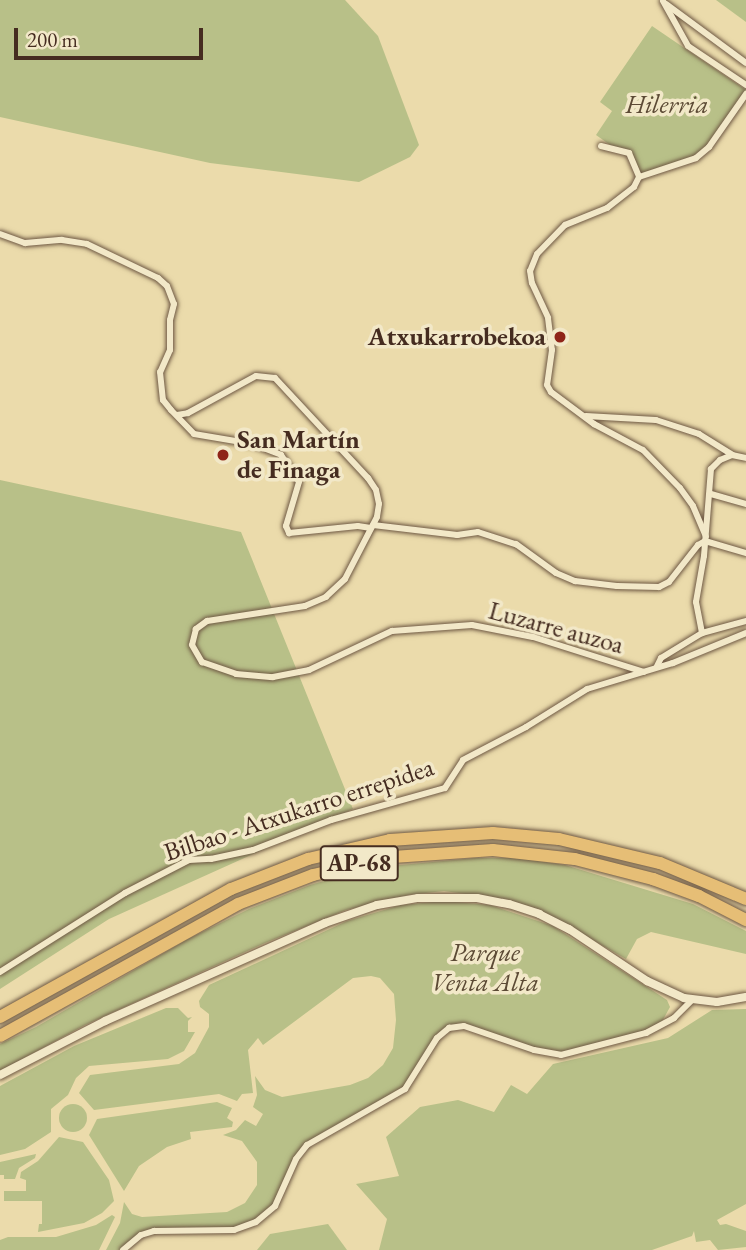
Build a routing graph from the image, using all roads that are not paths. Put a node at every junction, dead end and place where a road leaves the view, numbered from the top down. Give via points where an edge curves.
1 (662, 1) edge
2 (746, 63) edge
3 (746, 85) edge
4 (746, 94) edge
5 (601, 146) dead end
6 (639, 177) junction
7 (0, 234) edge
8 (177, 415) junction
9 (586, 416) junction
10 (732, 455) junction
11 (746, 458) edge
12 (710, 494) junction
13 (746, 504) edge
14 (372, 526) junction
15 (706, 539) junction
16 (746, 553) edge
17 (746, 621) edge
18 (702, 634) junction
19 (746, 634) edge
20 (657, 666) junction
21 (644, 671) junction
22 (746, 899) edge
23 (746, 920) edge
24 (0, 972) edge
25 (746, 997) edge
26 (692, 1000) junction
27 (0, 1017) edge
28 (0, 1036) edge
29 (0, 1075) edge
30 (123, 1250) edge

1 - 2 street
1 - 3 street via 683,41
4 - 6 street via 696,158
5 - 6 street via 629,153
6 - 9 street via 634,187 607,208 584,215 550,239 530,271 548,318 552,350 547,386
7 - 8 street via 25,243 62,240 87,244 167,286 174,304 170,350 160,372 163,400
8 - 14 street, Luzarre auzoa via 194,434 253,444 281,455 299,482 286,526 289,533
8 - 14 street, Luzarre auzoa via 256,376 275,378 376,490 379,503
9 - 10 street via 656,420 699,435
9 - 15 street via 652,459 692,506
10 - 11 street
10 - 12 street via 711,469
12 - 13 street
12 - 15 street
14 - 15 street, Luzarre auzoa via 457,535 478,532 516,544 575,581 617,586 659,587 669,582
14 - 21 street, Luzarre auzoa via 345,579 326,597 305,606 207,621 196,629 192,645 202,662 236,674 273,677 309,670 392,631 472,625 533,637
15 - 16 street
15 - 18 street via 696,602
17 - 18 street
18 - 20 street via 661,658
19 - 20 street
20 - 21 street, Bilbao - Atxukarro errepidea
21 - 24 street, Bilbao - Atxukarro errepidea via 587,689 471,755 458,765 445,788 331,820 253,850 189,860 125,893
22 - 27 highway, AP-68 via 660,863 559,839 493,833 390,840 308,859 244,883
23 - 28 highway, AP-68 via 653,879 565,857 493,850 393,856 313,875 238,904
25 - 26 street
26 - 29 street via 656,986 539,914 477,898 418,898 377,905 326,923 105,1021
26 - 30 street via 674,1018 646,1033 561,1055 481,1030 449,1028 437,1038 405,1089 307,1145 275,1206 256,1223 234,1230 154,1231

